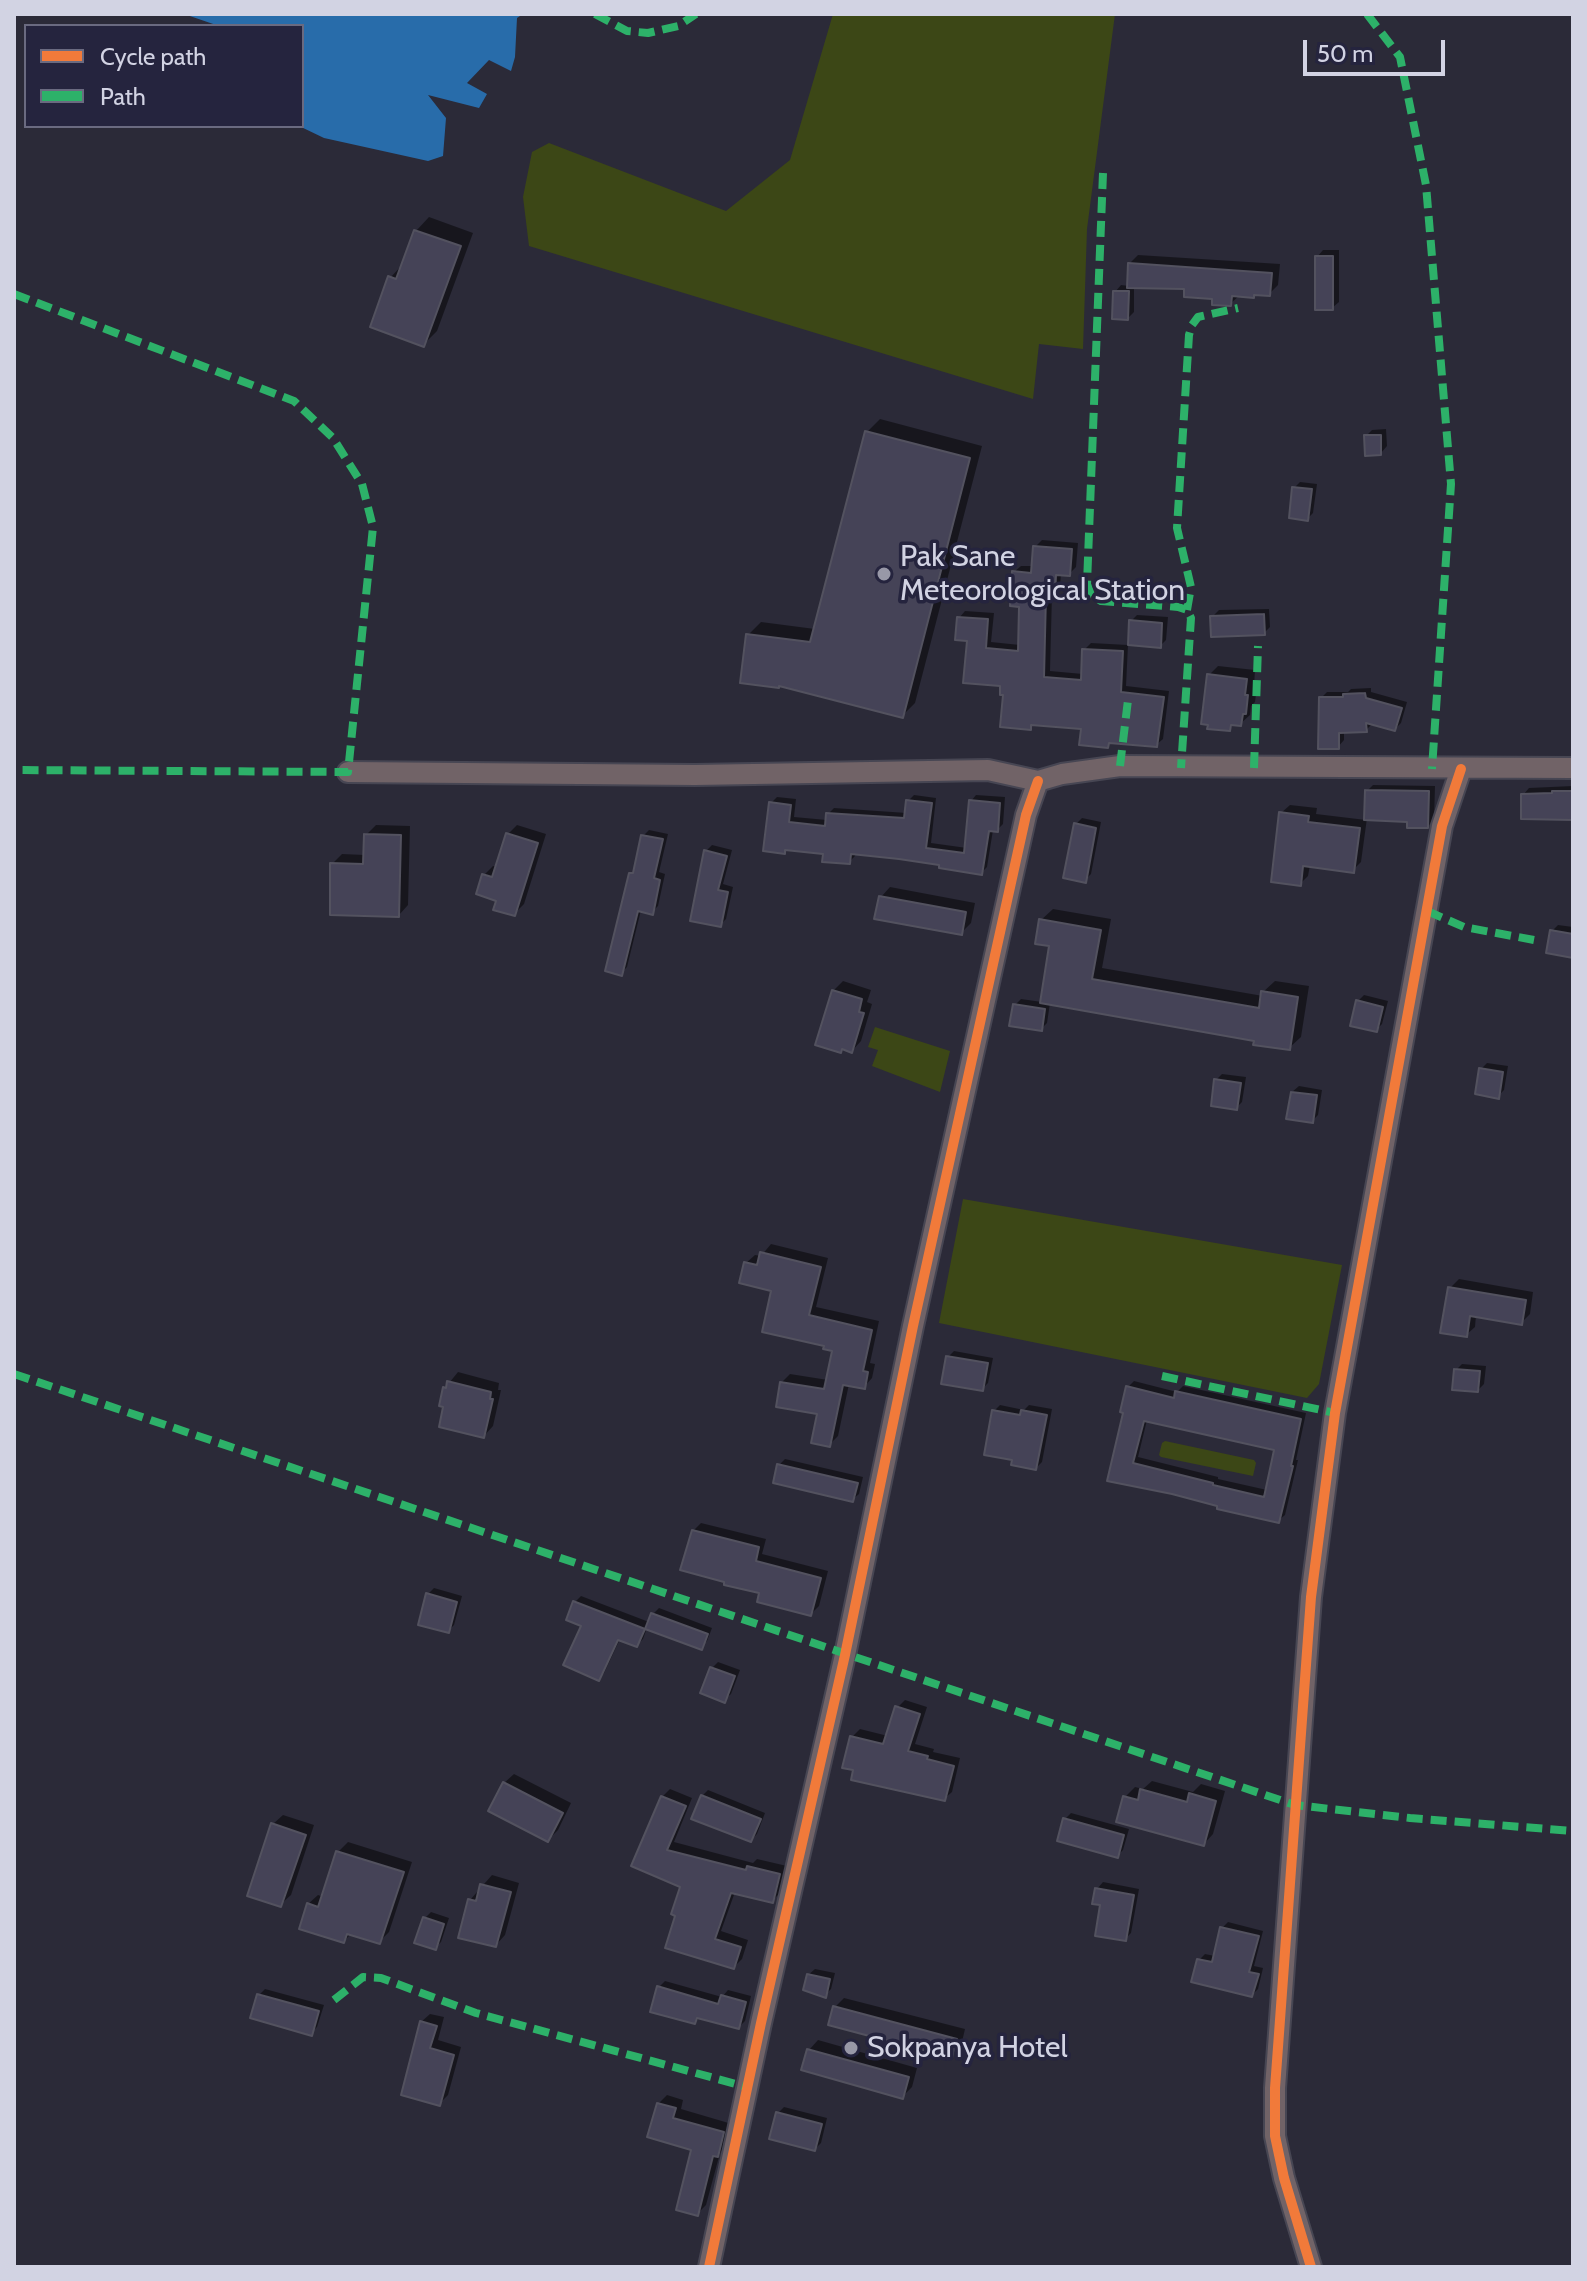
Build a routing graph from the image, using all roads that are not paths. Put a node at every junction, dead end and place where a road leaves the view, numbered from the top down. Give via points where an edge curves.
1 (1573, 768) edge
2 (1461, 769) junction
3 (348, 772) dead end
4 (1038, 781) junction
5 (709, 2267) edge
6 (1311, 2267) edge

1 - 2 street
2 - 4 street via 1120,766
2 - 6 street via 1442,826 1335,1413 1311,1597 1275,2136
3 - 4 street via 695,775 988,770
4 - 5 street via 1026,815

